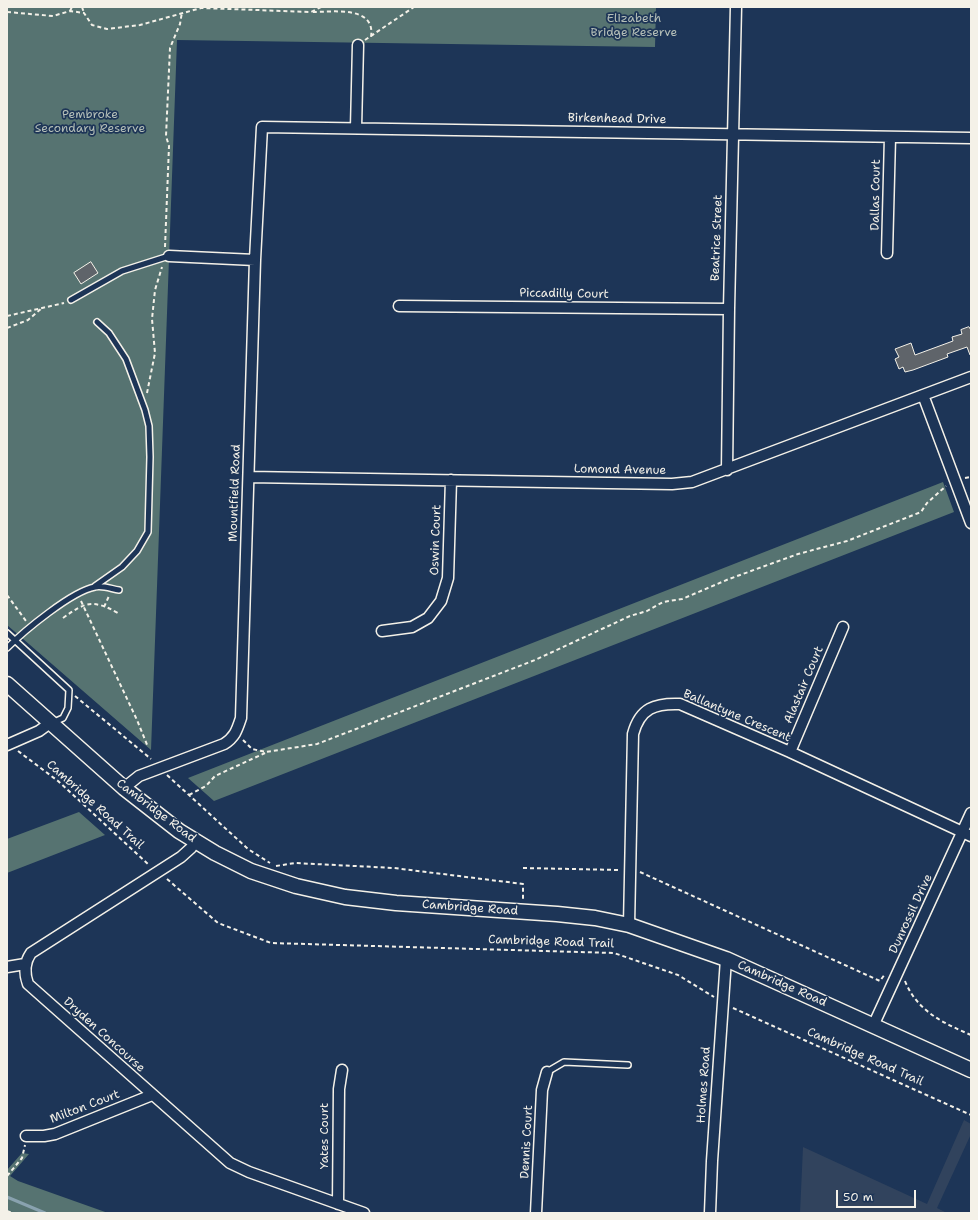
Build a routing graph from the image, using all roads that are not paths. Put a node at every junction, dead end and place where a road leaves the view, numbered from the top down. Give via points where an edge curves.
1 (736, 7) edge
2 (358, 45) road end
3 (262, 127) joint
4 (356, 128) junction
5 (733, 134) junction
6 (890, 137) junction
7 (971, 138) edge
8 (887, 254) dead end
9 (167, 256) joint
10 (255, 260) junction
11 (71, 300) road end
12 (399, 306) dead end
13 (728, 309) junction
14 (97, 322) dead end
15 (971, 377) edge
16 (923, 395) junction
17 (727, 470) junction
18 (249, 476) junction
19 (451, 480) junction
20 (971, 523) edge
21 (95, 586) junction
22 (119, 590) dead end
23 (843, 627) dead end
24 (382, 631) dead end
25 (7, 633) edge
26 (15, 640) junction
27 (7, 648) edge
28 (7, 684) edge
29 (50, 723) junction
30 (8, 745) edge
31 (790, 752) junction
32 (124, 788) junction
33 (971, 813) edge
34 (967, 834) edge
35 (195, 841) junction
36 (629, 925) junction
37 (726, 959) junction
38 (25, 964) junction
39 (7, 967) edge
40 (873, 1026) junction
41 (628, 1065) dead end
42 (342, 1070) dead end
43 (971, 1070) edge
44 (547, 1072) joint
45 (152, 1095) junction
46 (26, 1136) road end
47 (338, 1204) junction
48 (364, 1213) edge
49 (536, 1213) edge
50 (710, 1213) edge

1 - 5 street, Beatrice Street
2 - 4 street
3 - 4 street, Birkenhead Drive
3 - 10 street, Mountfield Road
4 - 5 street, Birkenhead Drive
5 - 6 street, Birkenhead Drive
5 - 13 street, Beatrice Street
6 - 7 street, Birkenhead Drive
6 - 8 street, Dallas Court
9 - 10 street
9 - 11 lane via 122,271
10 - 18 street, Mountfield Road
12 - 13 street, Piccadilly Court
13 - 17 street, Beatrice Street
14 - 21 lane via 109,333 126,359 149,426 150,457 148,532 137,551 122,567
15 - 16 street, Lomond Avenue
16 - 17 street, Lomond Avenue
16 - 20 street
17 - 19 street, Lomond Avenue via 692,482 672,484
18 - 19 street, Lomond Avenue
18 - 32 street, Mountfield Road via 241,718 236,733 224,744 139,776
19 - 24 street, Oswin Court via 448,578 441,600 428,618 412,627
21 - 22 lane
21 - 26 lane via 31,626
23 - 31 street, Alastair Court
25 - 26 lane
26 - 27 lane
26 - 29 lane via 68,690 68,708 63,718
28 - 29 main road, Cambridge Road
29 - 30 street
29 - 32 main road, Cambridge Road
31 - 34 street, Ballantyne Crescent
31 - 36 street, Ballantyne Crescent via 680,704 662,703 636,721 633,742
32 - 35 main road, Cambridge Road
33 - 34 street, Dunrossil Drive
34 - 40 street, Dunrossil Drive
35 - 36 main road, Cambridge Road via 246,869 283,882 345,897 379,902 595,918
35 - 38 street via 181,857 36,949
36 - 37 main road, Cambridge Road
37 - 40 main road, Cambridge Road
37 - 50 street, Holmes Road
38 - 39 street
38 - 45 street, Dryden Concourse via 26,977 33,989
40 - 43 main road, Cambridge Road
41 - 44 lane via 564,1062
42 - 47 street, Yates Court via 339,1089
44 - 49 street, Dennis Court via 542,1090
45 - 46 street, Milton Court via 55,1134
45 - 47 street, Dryden Concourse via 230,1163
47 - 48 street, Dryden Concourse

